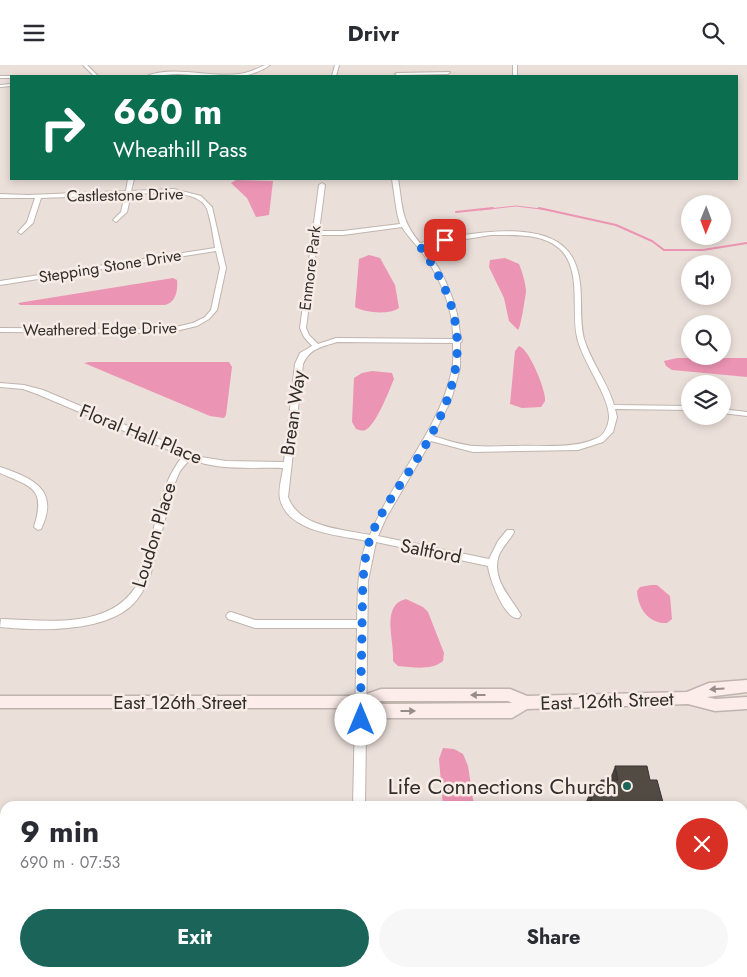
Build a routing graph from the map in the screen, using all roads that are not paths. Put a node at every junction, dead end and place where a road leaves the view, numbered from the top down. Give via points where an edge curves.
1 (85, 65) edge
2 (268, 65) edge
3 (398, 65) edge
4 (252, 72) junction
5 (448, 73) dead end
6 (95, 75) edge
7 (153, 75) edge
8 (226, 75) edge
9 (226, 75) edge
10 (257, 75) edge
11 (397, 75) edge
12 (131, 180) edge
13 (395, 180) edge
14 (322, 185) dead end
15 (128, 192) junction
16 (0, 196) edge
17 (40, 196) junction
18 (116, 220) dead end
19 (404, 225) junction
20 (21, 232) dead end
21 (315, 233) junction
22 (419, 245) junction
23 (220, 249) junction
24 (0, 283) edge
25 (200, 323) joint
26 (0, 330) edge
27 (458, 341) junction
28 (316, 345) junction
29 (0, 385) edge
30 (611, 407) junction
31 (681, 408) edge
32 (731, 412) edge
33 (747, 414) edge
34 (430, 438) junction
35 (188, 457) junction
36 (286, 465) junction
37 (0, 470) edge
38 (38, 527) dead end
39 (510, 532) dead end
40 (370, 538) junction
41 (492, 563) junction
42 (516, 615) dead end
43 (231, 616) dead end
44 (1, 623) edge
45 (362, 625) junction
46 (747, 687) edge
47 (688, 698) junction
48 (0, 701) edge
49 (361, 702) junction
50 (747, 703) edge
51 (359, 801) edge

1 - 6 street
2 - 4 street
3 - 11 street
4 - 8 street
4 - 10 street
5 - 11 street
7 - 9 street via 174,70
12 - 15 street
13 - 19 street
14 - 21 street, Enmore Park
15 - 17 street, Castlestone Drive
15 - 18 street via 124,212
15 - 23 street, Castlestone Drive via 174,191 201,198 209,207
16 - 17 street, Castlestone Drive
17 - 20 street via 30,223
19 - 21 street
19 - 22 street
21 - 28 street, Enmore Park via 303,327 306,336
22 - 27 street via 446,288
22 - 30 street via 500,233 542,239 562,248 568,255 578,292 581,344
23 - 24 street, Stepping Stone Drive
23 - 25 street, Castlestone Drive via 224,270 216,303 212,314
25 - 26 street, Weathered Edge Drive via 166,331
27 - 28 street, Brean Way via 342,340
27 - 34 street via 453,383
28 - 36 street, Brean Way via 303,355 299,364
29 - 35 street, Floral Hall Place via 40,392
30 - 31 street
30 - 34 street via 613,425 605,437 596,443 578,447 467,448
32 - 33 street
34 - 40 street
35 - 36 street, Floral Hall Place via 219,464
35 - 44 street, Loudon Place via 171,479 146,576 126,605 107,617 83,623
36 - 40 street, Brean Way via 284,497 295,517 312,526
37 - 38 street via 41,492 45,504
39 - 41 street via 498,546
40 - 41 street, Saltford
40 - 45 street via 364,565
41 - 42 street via 497,588
43 - 45 street via 256,624
45 - 49 street
46 -> 47 main road, East 126th Street via 709,689
47 - 49 main road, East 126th Street via 525,703 512,711 382,711
47 - 50 main road, East 126th Street via 715,705
48 - 49 main road, East 126th Street
49 - 51 street

